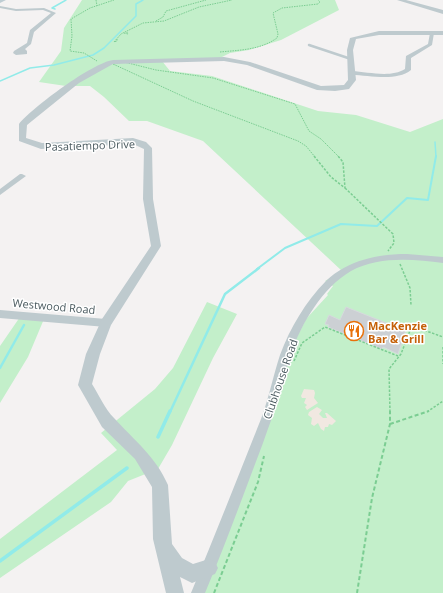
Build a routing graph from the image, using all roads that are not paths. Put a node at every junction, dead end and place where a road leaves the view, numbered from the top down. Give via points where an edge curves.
1 (3, 0) edge
2 (400, 0) edge
3 (0, 1) edge
4 (0, 7) edge
5 (443, 12) edge
6 (443, 32) edge
7 (432, 33) junction
8 (309, 45) dead end
9 (21, 48) dead end
10 (351, 60) junction
11 (352, 72) junction
12 (22, 176) dead end
13 (0, 193) edge
14 (443, 260) edge
15 (0, 314) edge
16 (106, 323) junction
17 (162, 539) junction
18 (209, 568) junction
19 (166, 593) edge
20 (175, 593) edge
21 (198, 593) edge

1 - 3 main road
2 - 5 street
4 - 9 street via 44,9 54,13 32,31 29,44
6 - 7 street
7 - 10 street via 361,35 353,38 351,42
7 - 11 street via 430,44 408,57 408,70 404,73 396,75
8 - 10 lane
10 - 11 street
11 - 16 street, Pasatiempo Drive via 352,80 346,87 335,89 320,88 248,63 224,59 113,62 76,81 23,124 22,139 41,146 133,141 148,148 148,199 156,246
12 - 13 street
14 - 18 street, Clubhouse Road via 392,256 358,265 329,284 316,298 292,340 272,401
15 - 16 street, Westwood Road
16 - 17 street, Pasatiempo Drive via 84,385 107,422 140,454 160,485
17 - 18 street via 176,564 192,574
17 - 19 street
17 - 20 street, Pasatiempo Drive
18 - 21 street, Clubhouse Road

